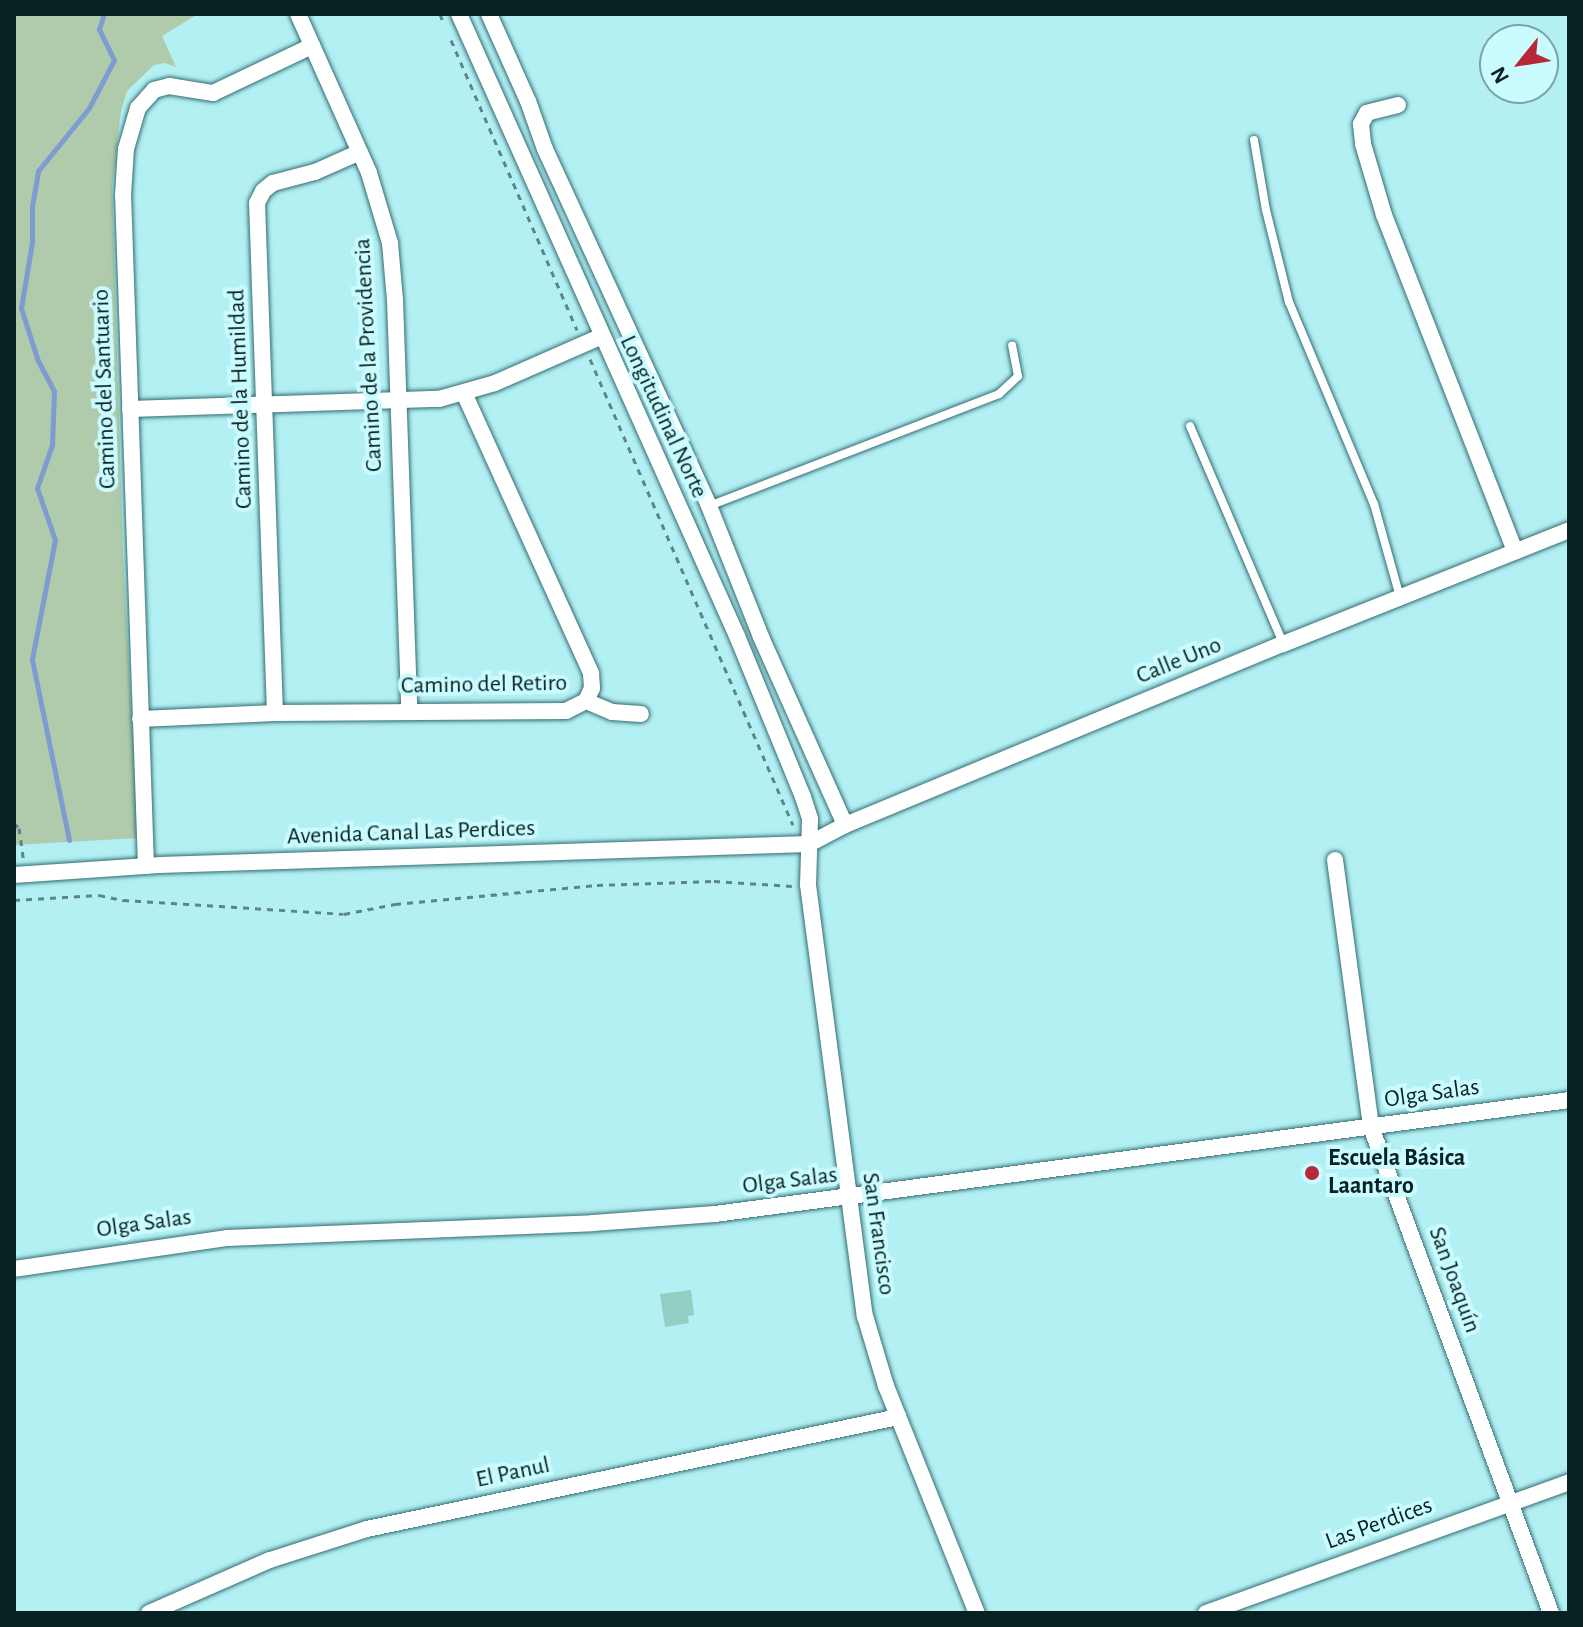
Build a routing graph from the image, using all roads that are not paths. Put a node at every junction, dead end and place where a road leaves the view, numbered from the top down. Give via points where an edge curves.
1 (298, 14) edge
2 (459, 14) edge
3 (489, 14) edge
4 (312, 46) junction
5 (1398, 105) dead end
6 (1254, 140) dead end
7 (360, 152) junction
8 (600, 337) junction
9 (1012, 346) dead end
10 (464, 393) junction
11 (398, 403) junction
12 (266, 405) junction
13 (130, 409) junction
14 (1190, 426) dead end
15 (709, 506) junction
16 (1569, 530) edge
17 (1515, 551) junction
18 (1400, 597) junction
19 (1283, 644) junction
20 (586, 701) junction
21 (409, 711) junction
22 (275, 713) junction
23 (641, 714) dead end
24 (140, 719) junction
25 (845, 825) junction
26 (803, 844) junction
27 (1335, 860) dead end
28 (146, 866) junction
29 (20, 874) edge
30 (1569, 1100) edge
31 (1371, 1127) junction
32 (849, 1198) junction
33 (14, 1269) edge
34 (898, 1417) junction
35 (1569, 1482) edge
36 (1511, 1502) junction
37 (149, 1613) edge
38 (977, 1613) edge
39 (1206, 1613) edge
40 (1551, 1613) edge

1 - 4 street, Camino de la Providencia
2 - 8 street, Longitudinal Norte
3 - 15 street, Longitudinal Norte
4 - 7 street, Camino de la Providencia
4 - 13 street, Camino del Santuario via 213,93 169,86 154,90 138,108 123,183
5 - 17 street via 1367,113 1361,124 1363,144 1384,215
6 - 18 lane via 1289,302 1374,504
7 - 11 street, Camino de la Providencia via 390,243
7 - 12 street, Camino de la Humildad via 273,183 257,203
8 - 10 street
8 - 26 street, Longitudinal Norte via 737,636 803,797 810,819
9 - 15 lane via 1018,376 999,394
10 - 11 street
10 - 20 street, Camino del Retiro via 591,673
11 - 12 street
11 - 21 street, Camino de la Providencia
12 - 13 street
12 - 22 street, Camino de la Humildad
13 - 24 street, Camino del Santuario
14 - 19 lane
15 - 25 street, Longitudinal Norte
16 - 17 street, Calle Uno
17 - 18 street, Calle Uno
18 - 19 street, Calle Uno
19 - 25 street, Calle Uno
20 - 21 street, Camino del Retiro via 566,711
20 - 23 street via 612,712
21 - 22 street, Camino del Retiro
22 - 24 street, Camino del Retiro
24 - 28 street, Camino del Santuario
25 - 26 street, Calle Uno
26 - 28 street, Avenida Canal Las Perdices
26 - 32 street, San Francisco
27 - 31 street, San Joaquín
28 - 29 street, Avenida Canal Las Perdices
30 - 31 street, Olga Salas
31 - 32 street, Olga Salas
31 - 36 street, San Joaquín
32 - 33 street, Olga Salas via 640,1221 214,1239
32 - 34 street, San Francisco via 865,1316
34 - 37 street, El Panul via 367,1529 270,1560
34 - 38 street, San Francisco
35 - 36 street, Las Perdices
36 - 39 street, Las Perdices
36 - 40 street, San Joaquín

